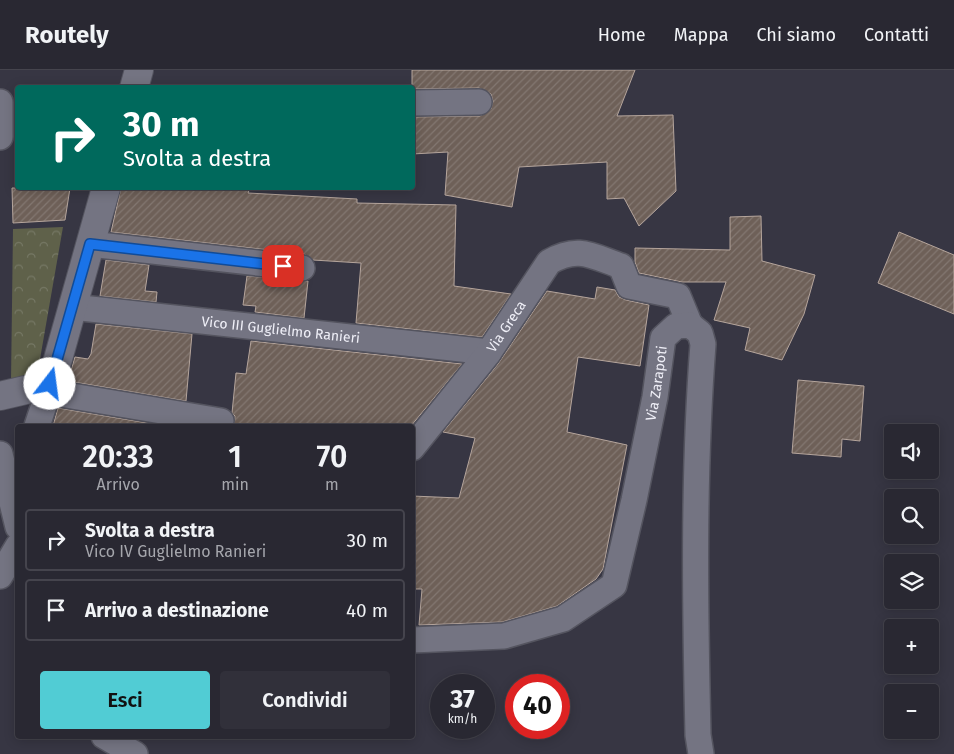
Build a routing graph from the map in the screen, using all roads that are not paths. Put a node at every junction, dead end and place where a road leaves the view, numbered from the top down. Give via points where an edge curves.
1 (0, 102) edge
2 (479, 102) dead end
3 (415, 103) edge
4 (0, 137) edge
5 (105, 190) edge
6 (90, 244) junction
7 (302, 268) dead end
8 (72, 307) junction
9 (690, 325) junction
10 (490, 352) junction
11 (49, 388) junction
12 (0, 396) edge
13 (221, 421) dead end
14 (38, 424) edge
15 (415, 444) edge
16 (0, 454) edge
17 (0, 502) edge
18 (15, 515) edge
19 (15, 529) edge
20 (15, 551) edge
21 (0, 576) edge
22 (415, 640) edge
23 (109, 739) edge
24 (135, 754) edge
25 (701, 754) edge

1 - 4 street
2 - 3 street
5 - 6 street
6 - 7 street
6 - 8 street
8 - 10 street, Vico III Guglielmo Ranieri
8 - 11 street
9 - 10 street, Via Greca via 678,296 629,286 621,266 585,253 565,253 549,262
9 - 22 street, Via Zarapoti via 676,326 663,338 640,472 614,585 563,618 504,636
9 - 25 street via 700,333 703,344 698,416 695,597
10 - 15 street, Via Greca
11 - 12 street
11 - 13 street
11 - 14 street
16 - 18 street
17 - 19 street
20 - 21 street
23 - 24 street

